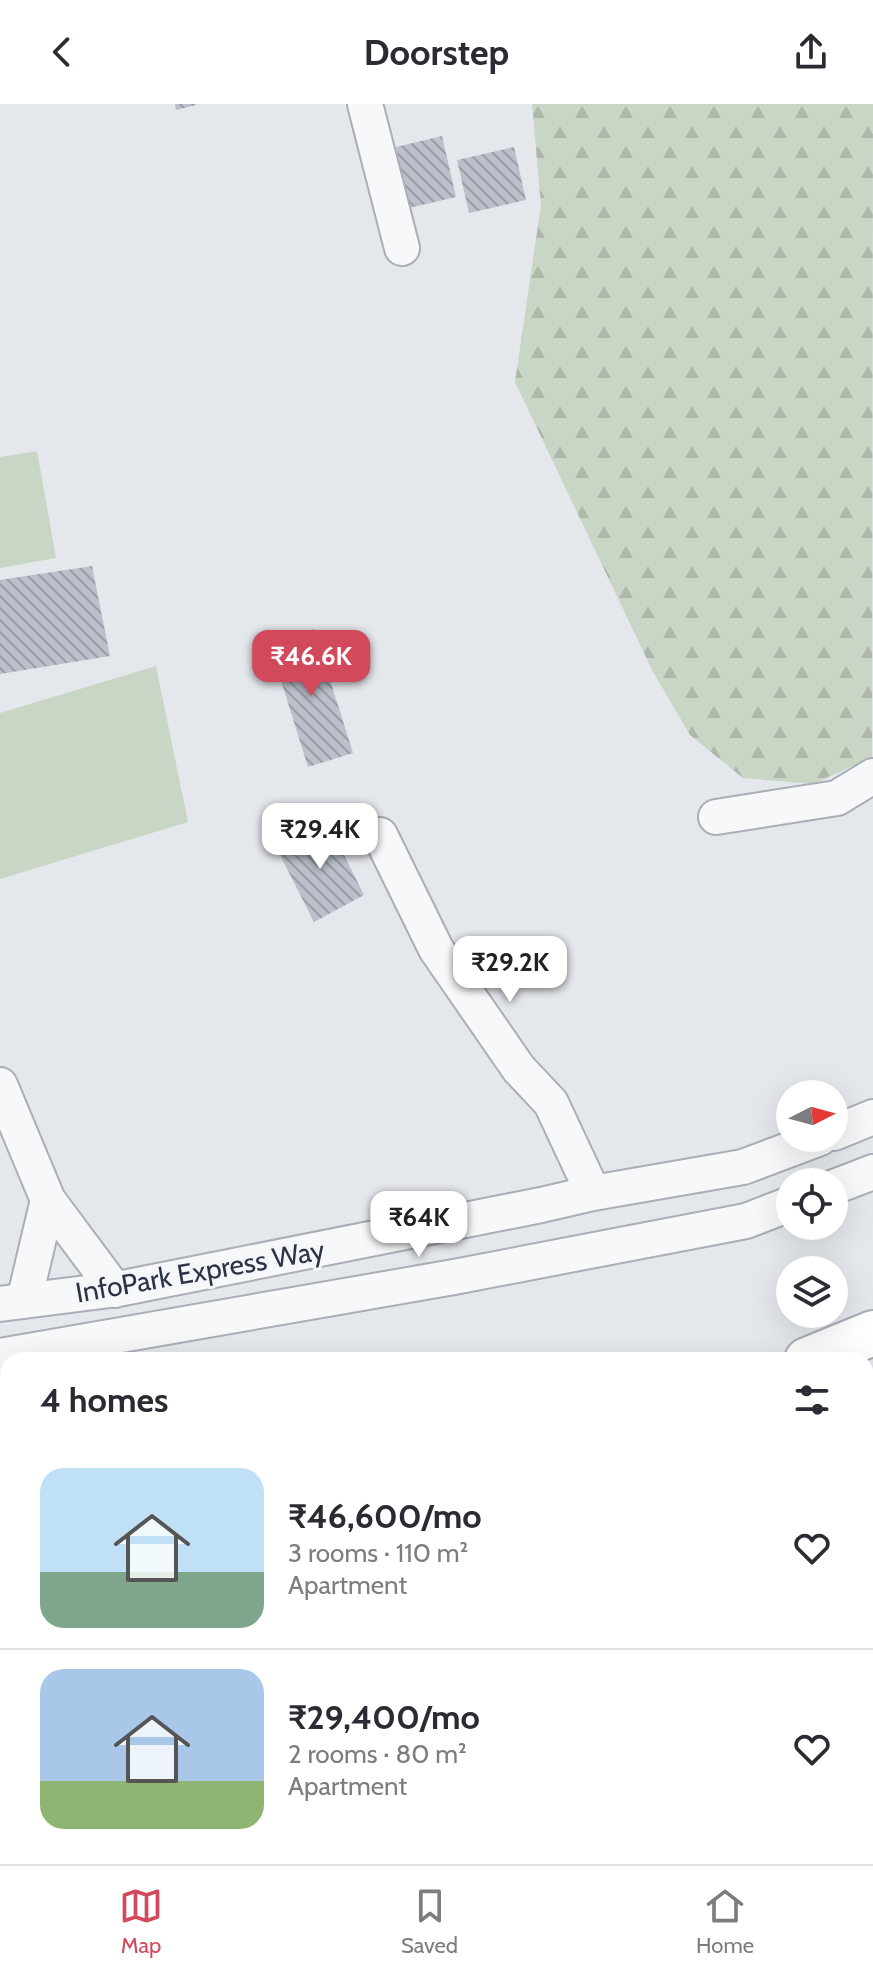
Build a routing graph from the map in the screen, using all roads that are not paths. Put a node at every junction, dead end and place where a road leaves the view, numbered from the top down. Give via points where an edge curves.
1 (365, 104) edge
2 (402, 248) dead end
3 (873, 776) edge
4 (716, 817) dead end
5 (380, 835) dead end
6 (0, 1085) edge
7 (873, 1117) edge
8 (848, 1127) edge
9 (783, 1152) edge
10 (873, 1172) edge
11 (848, 1182) edge
12 (593, 1193) junction
13 (48, 1200) junction
14 (776, 1209) edge
15 (115, 1290) junction
16 (12, 1302) edge
17 (873, 1333) edge
18 (23, 1352) edge
19 (827, 1352) edge

1 - 2 street
3 - 4 street via 837,798
5 - 12 street via 436,949 519,1069 551,1103
6 - 13 street
7 - 8 street
9 - 12 street, InfoPark Express Way via 743,1167
10 - 11 street
12 - 15 street, InfoPark Express Way
13 - 15 street
13 - 16 street
14 - 18 street, InfoPark Express Way via 746,1221 454,1277
15 - 16 street, InfoPark Express Way
17 - 19 street

